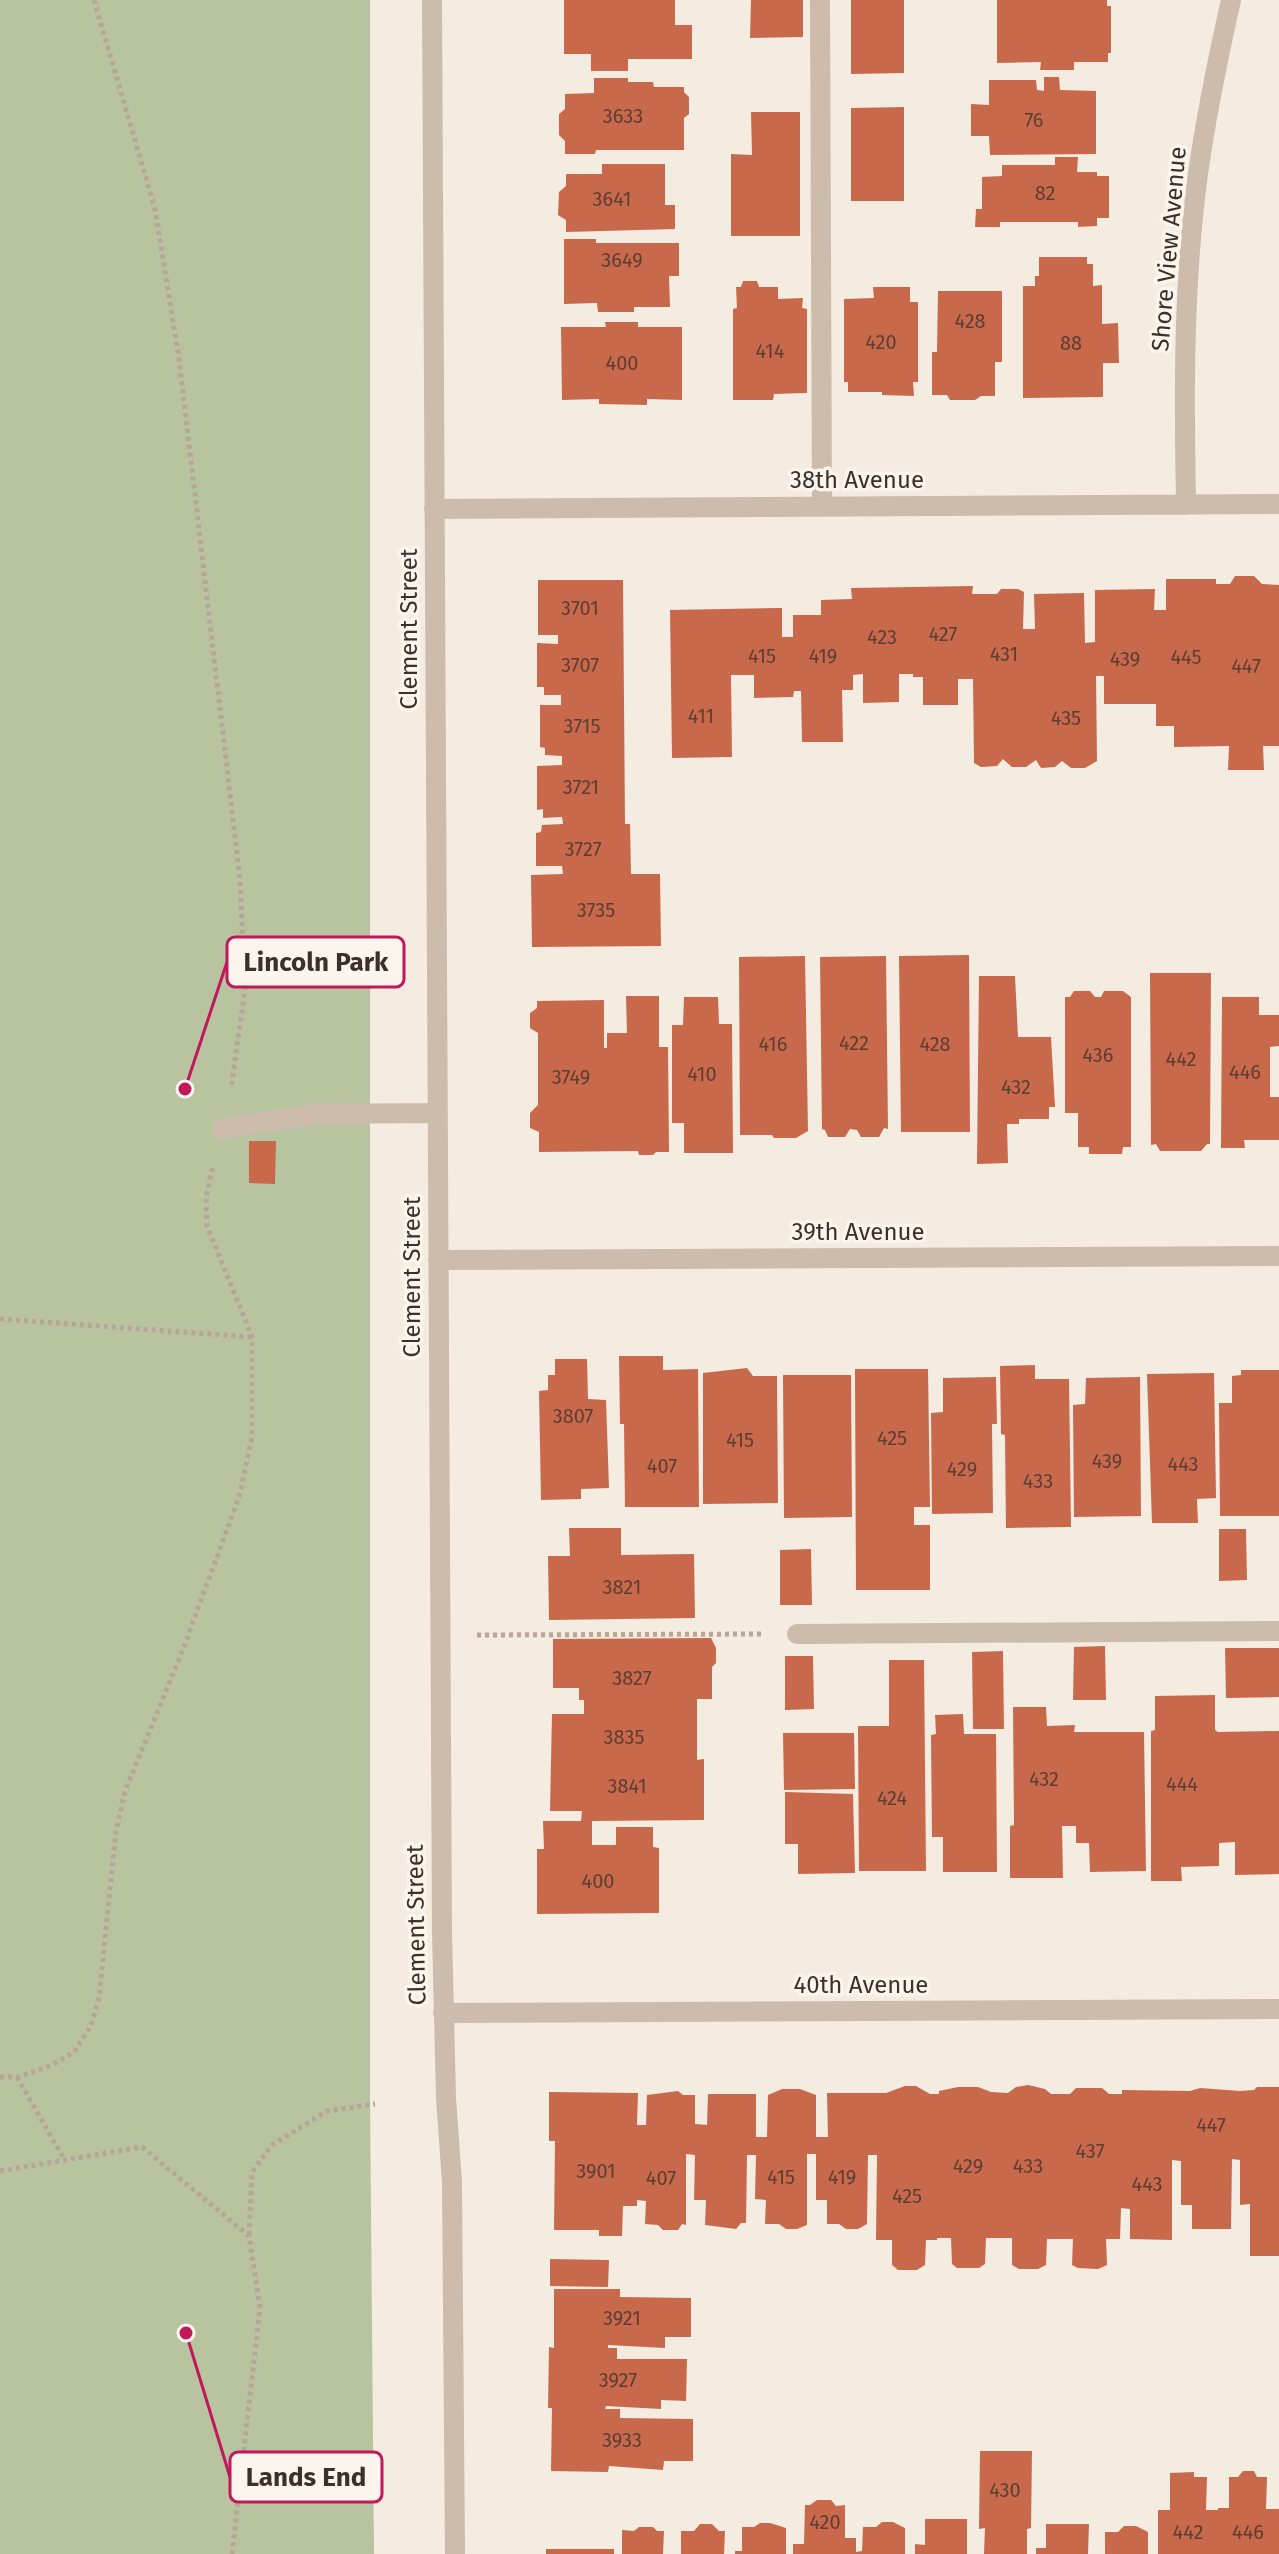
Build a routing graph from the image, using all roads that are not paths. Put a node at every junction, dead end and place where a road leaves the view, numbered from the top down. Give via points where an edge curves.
1 (432, 0) edge
2 (820, 0) edge
3 (1231, 0) edge
4 (1279, 504) edge
5 (1186, 505) junction
6 (822, 507) junction
7 (434, 509) junction
8 (437, 1113) junction
9 (222, 1129) road end
10 (1279, 1256) edge
11 (438, 1260) junction
12 (1279, 1631) edge
13 (797, 1634) road end
14 (1279, 2009) edge
15 (443, 2013) junction
16 (455, 2554) edge

1 - 7 street, Clement Street
2 - 6 street
3 - 5 street, Shore View Avenue via 1197,176 1185,365
4 - 5 street, 38th Avenue
5 - 6 street, 38th Avenue
6 - 7 street, 38th Avenue
7 - 8 street, Clement Street
8 - 9 street via 316,1114
8 - 11 street, Clement Street
10 - 11 street, 39th Avenue
11 - 15 street, Clement Street
12 - 13 street
14 - 15 street, 40th Avenue
15 - 16 street, Clement Street via 452,2198

